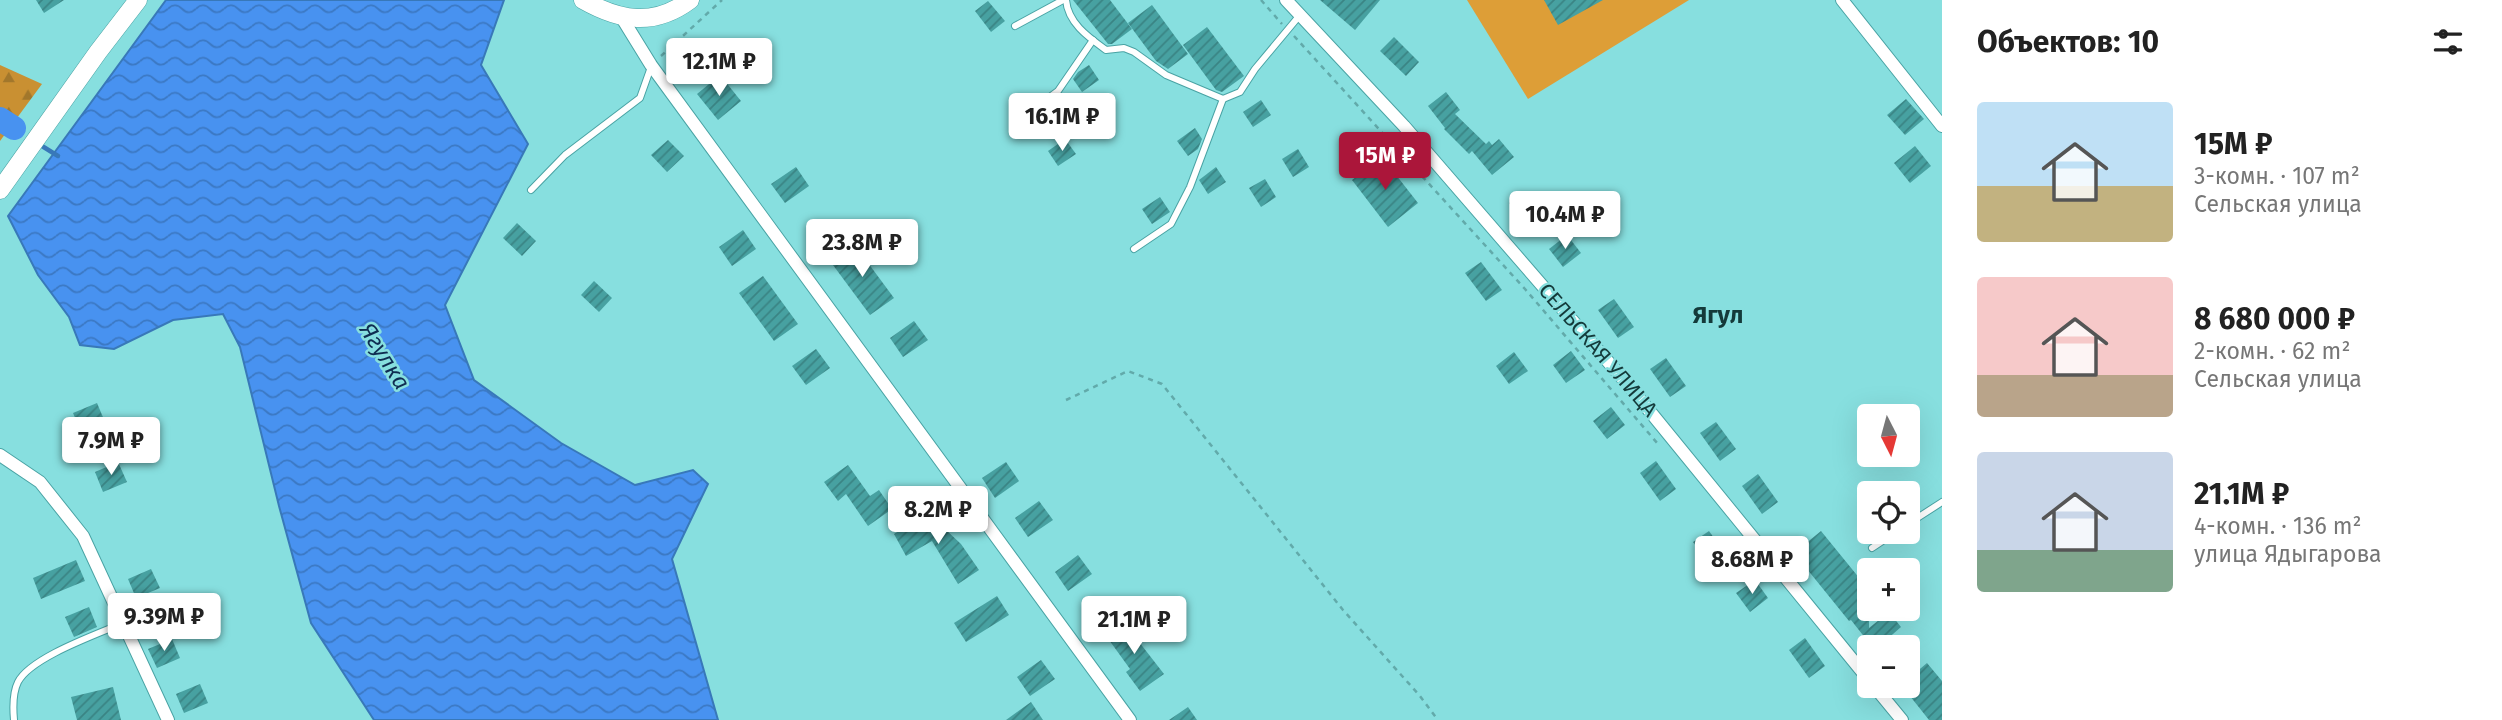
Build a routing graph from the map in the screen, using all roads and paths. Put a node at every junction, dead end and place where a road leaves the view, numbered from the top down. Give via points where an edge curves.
1 (138, 0) edge
2 (583, 0) edge
3 (690, 0) edge
4 (722, 0) edge
5 (1065, 0) edge
6 (1261, 0) edge
7 (1286, 0) edge
8 (1842, 0) edge
9 (1300, 15) junction
10 (622, 18) junction
11 (1016, 26) dead end
12 (1288, 30) junction
13 (1093, 40) junction
14 (651, 65) junction
15 (1223, 99) junction
16 (1035, 108) dead end
17 (1942, 126) edge
18 (0, 190) edge
19 (531, 190) dead end
20 (1134, 249) dead end
21 (1066, 400) dead end
22 (1661, 447) dead end
23 (0, 455) edge
24 (1942, 502) edge
25 (1920, 516) edge
26 (1878, 544) edge
27 (1872, 548) dead end
28 (123, 623) junction
29 (1857, 665) edge
30 (1883, 698) edge
31 (1898, 719) edge
32 (14, 720) edge
33 (169, 720) edge
34 (1130, 720) edge
35 (1438, 720) edge

1 - 18 street
2 - 10 street
3 - 10 street via 650,18
4 - 14 path
5 - 11 lane
5 - 13 lane via 1072,20
6 - 12 path
7 - 9 street, СЕЛЬСКАЯ УЛИЦА
8 - 17 street
9 - 12 lane
9 - 29 street, СЕЛЬСКАЯ УЛИЦА via 1404,126 1630,387
10 - 14 street
12 - 15 lane via 1240,92
12 - 22 path via 1525,289
13 - 15 lane via 1106,50 1134,52 1166,75
13 - 16 lane via 1058,91
14 - 19 lane via 640,98 565,155
14 - 34 street
15 - 20 lane via 1171,224
21 - 35 path via 1128,371 1162,384 1343,610
23 - 28 street via 40,482 83,536
24 - 25 lane
26 - 27 lane
28 - 32 lane via 49,655 27,672 18,682
28 - 33 street
30 - 31 street

